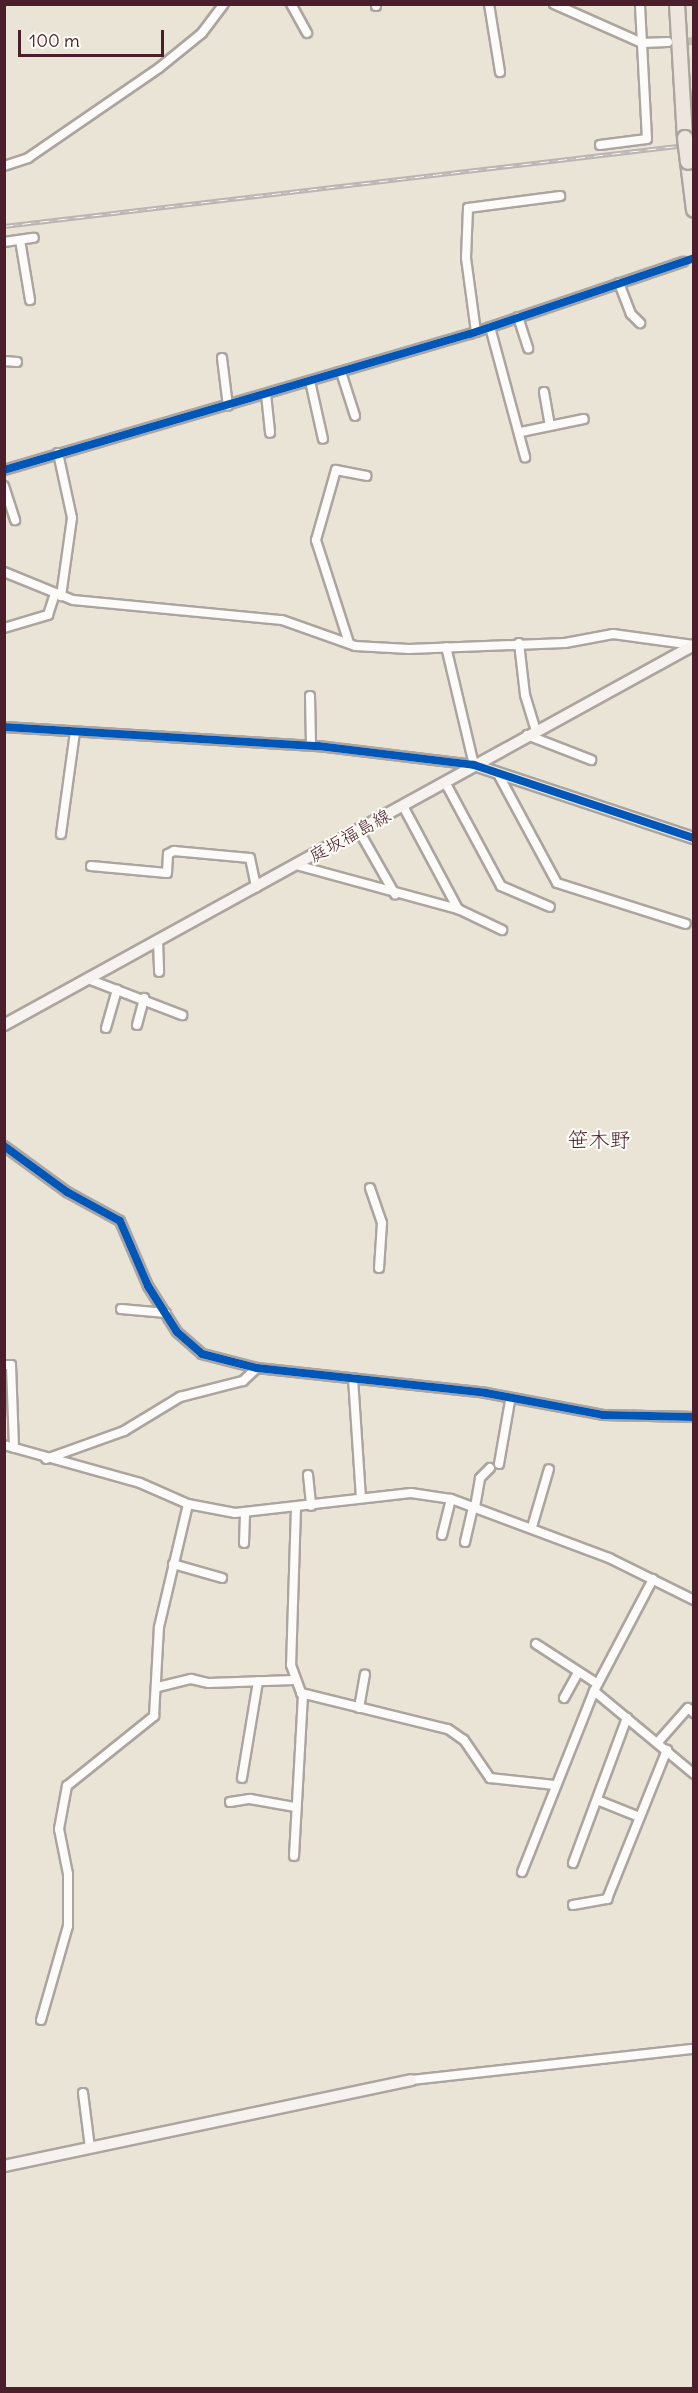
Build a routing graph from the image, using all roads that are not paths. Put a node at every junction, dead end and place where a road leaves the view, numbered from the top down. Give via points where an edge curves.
1 (224, 4) edge
2 (291, 4) edge
3 (489, 4) edge
4 (554, 4) edge
5 (640, 4) edge
6 (677, 4) edge
7 (307, 33) dead end
8 (668, 42) tunnel mouth
9 (642, 44) junction
10 (500, 72) dead end
11 (600, 145) dead end
12 (4, 166) edge
13 (560, 196) dead end
14 (693, 210) edge
15 (34, 238) dead end
16 (20, 240) junction
17 (4, 242) edge
18 (683, 262) tunnel mouth
19 (620, 283) junction
20 (30, 300) dead end
21 (518, 317) junction
22 (640, 323) dead end
23 (490, 327) junction
24 (476, 332) junction
25 (528, 348) dead end
26 (222, 358) dead end
27 (4, 362) edge
28 (17, 362) dead end
29 (341, 372) junction
30 (309, 381) junction
31 (544, 392) dead end
32 (266, 394) junction
33 (228, 406) junction
34 (355, 416) dead end
35 (584, 419) dead end
36 (550, 425) junction
37 (521, 432) junction
38 (270, 433) dead end
39 (323, 439) dead end
40 (58, 453) junction
41 (525, 457) dead end
42 (4, 470) edge
43 (366, 476) dead end
44 (4, 486) edge
45 (15, 520) dead end
46 (4, 572) edge
47 (58, 595) junction
48 (4, 628) edge
49 (349, 643) junction
50 (519, 643) junction
51 (693, 645) edge
52 (446, 647) junction
53 (310, 696) dead end
54 (4, 727) edge
55 (75, 732) junction
56 (531, 732) junction
57 (311, 745) junction
58 (591, 760) dead end
59 (474, 765) junction
60 (497, 772) junction
61 (445, 782) junction
62 (403, 806) junction
63 (359, 831) junction
64 (61, 834) dead end
65 (693, 838) edge
66 (297, 865) junction
67 (91, 866) dead end
68 (256, 887) junction
69 (395, 894) junction
70 (550, 906) dead end
71 (458, 909) junction
72 (686, 924) dead end
73 (502, 930) dead end
74 (158, 940) junction
75 (159, 972) dead end
76 (88, 978) junction
77 (117, 990) junction
78 (144, 998) junction
79 (182, 1016) dead end
80 (4, 1025) edge
81 (137, 1025) dead end
82 (106, 1029) dead end
83 (4, 1146) edge
84 (370, 1188) dead end
85 (379, 1268) dead end
86 (121, 1309) dead end
87 (166, 1313) junction
88 (4, 1365) edge
89 (257, 1368) junction
90 (352, 1378) junction
91 (510, 1401) junction
92 (693, 1416) edge
93 (4, 1445) edge
94 (14, 1448) junction
95 (45, 1459) junction
96 (499, 1464) dead end
97 (490, 1468) dead end
98 (549, 1469) dead end
99 (308, 1475) dead end
100 (361, 1498) junction
101 (451, 1499) junction
102 (188, 1504) junction
103 (311, 1506) junction
104 (474, 1506) junction
105 (296, 1508) junction
106 (245, 1514) junction
107 (532, 1527) junction
108 (442, 1535) dead end
109 (465, 1542) dead end
110 (244, 1543) dead end
111 (173, 1564) junction
112 (222, 1578) dead end
113 (652, 1579) junction
114 (693, 1600) edge
115 (536, 1644) dead end
116 (365, 1675) dead end
117 (577, 1675) junction
118 (294, 1680) junction
119 (258, 1681) junction
120 (158, 1687) junction
121 (595, 1687) junction
122 (303, 1695) junction
123 (564, 1698) dead end
124 (359, 1708) junction
125 (693, 1713) edge
126 (627, 1718) junction
127 (658, 1742) junction
128 (667, 1750) junction
129 (693, 1774) edge
130 (242, 1778) dead end
131 (555, 1785) junction
132 (597, 1800) junction
133 (230, 1802) dead end
134 (295, 1807) junction
135 (637, 1816) junction
136 (294, 1856) dead end
137 (573, 1863) dead end
138 (522, 1872) dead end
139 (573, 1905) dead end
140 (41, 2020) dead end
141 (693, 2049) edge
142 (411, 2080) joint
143 (83, 2093) dead end
144 (90, 2148) junction
145 (4, 2166) edge

1 - 12 street via 202,33 159,68 28,158
2 - 7 street
3 - 10 street
4 - 9 street
5 - 9 street
6 - 14 highway, bridge
8 - 9 street
9 - 11 street via 647,139
13 - 24 street via 468,208 466,258
15 - 16 street
16 - 17 street
16 - 20 street
18 - 19 street
19 - 21 street
19 - 22 street via 630,314
21 - 23 street
21 - 25 street
23 - 24 street
23 - 37 street
24 - 29 street
26 - 33 street
27 - 28 street
29 - 30 street
29 - 34 street
30 - 32 street
30 - 39 street
31 - 36 street
32 - 33 street
32 - 38 street
33 - 40 street
35 - 36 street
36 - 37 street
37 - 41 street
40 - 42 street
40 - 47 street via 72,518
43 - 49 street via 336,470 316,540
44 - 45 street
46 - 47 street
47 - 48 street via 48,615
47 - 49 street via 282,620
49 - 52 street
50 - 51 street via 613,634
50 - 52 street
50 - 56 street
51 - 56 main road, 庭坂福島線
52 - 59 street
53 - 57 street
54 - 55 street
55 - 57 street
55 - 64 street
56 - 58 street
56 - 59 main road, 庭坂福島線
57 - 59 street
59 - 60 main road
59 - 61 main road, 庭坂福島線
60 - 65 main road
60 - 72 street via 557,883
61 - 62 main road, 庭坂福島線
61 - 70 street via 501,886
62 - 63 main road, 庭坂福島線
62 - 71 street
63 - 66 main road, 庭坂福島線
63 - 69 street
66 - 68 main road, 庭坂福島線
66 - 69 street
67 - 68 street via 167,873 168,854 174,851 250,858
68 - 74 main road, 庭坂福島線
69 - 71 street
71 - 73 street
74 - 75 street
74 - 76 main road, 庭坂福島線
76 - 77 street
76 - 80 main road, 庭坂福島線
77 - 78 street
77 - 82 street
78 - 79 street
78 - 81 street
83 - 87 street via 67,1192 120,1221 139,1269
84 - 85 street via 382,1223
86 - 87 street
87 - 89 street via 193,1349
88 - 94 street via 11,1365
89 - 90 street
89 - 95 street via 243,1381 180,1397 124,1431
90 - 91 street
90 - 100 street
91 - 92 street via 603,1415
91 - 96 street
93 - 94 street
94 - 95 street
95 - 102 street via 140,1483
97 - 104 street via 480,1478
98 - 107 street
99 - 103 street
100 - 101 street via 411,1493
100 - 103 street
101 - 104 street
101 - 108 street
102 - 106 street
102 - 111 street
103 - 105 street
104 - 107 street
104 - 109 street
105 - 106 street
105 - 118 street via 291,1564
106 - 110 street
107 - 113 street
111 - 112 street
111 - 120 street via 159,1627
113 - 114 street
113 - 121 street
115 - 117 street
116 - 124 street
117 - 121 street
117 - 123 street
118 - 119 street
118 - 122 street
119 - 120 street via 191,1678
119 - 130 street
120 - 140 street via 150,1721 67,1786 59,1829 69,1910 64,1949
121 - 126 street
121 - 131 street
122 - 124 street
122 - 134 street
124 - 131 street via 448,1729 464,1740 490,1778
125 - 127 street via 688,1708
126 - 127 street
126 - 132 street
127 - 128 street
128 - 129 street
128 - 135 street
131 - 138 street
132 - 135 street
132 - 137 street
133 - 134 street via 249,1799
134 - 136 street
135 - 139 street via 607,1899
141 - 142 street
142 - 144 main road
143 - 144 street
144 - 145 main road

